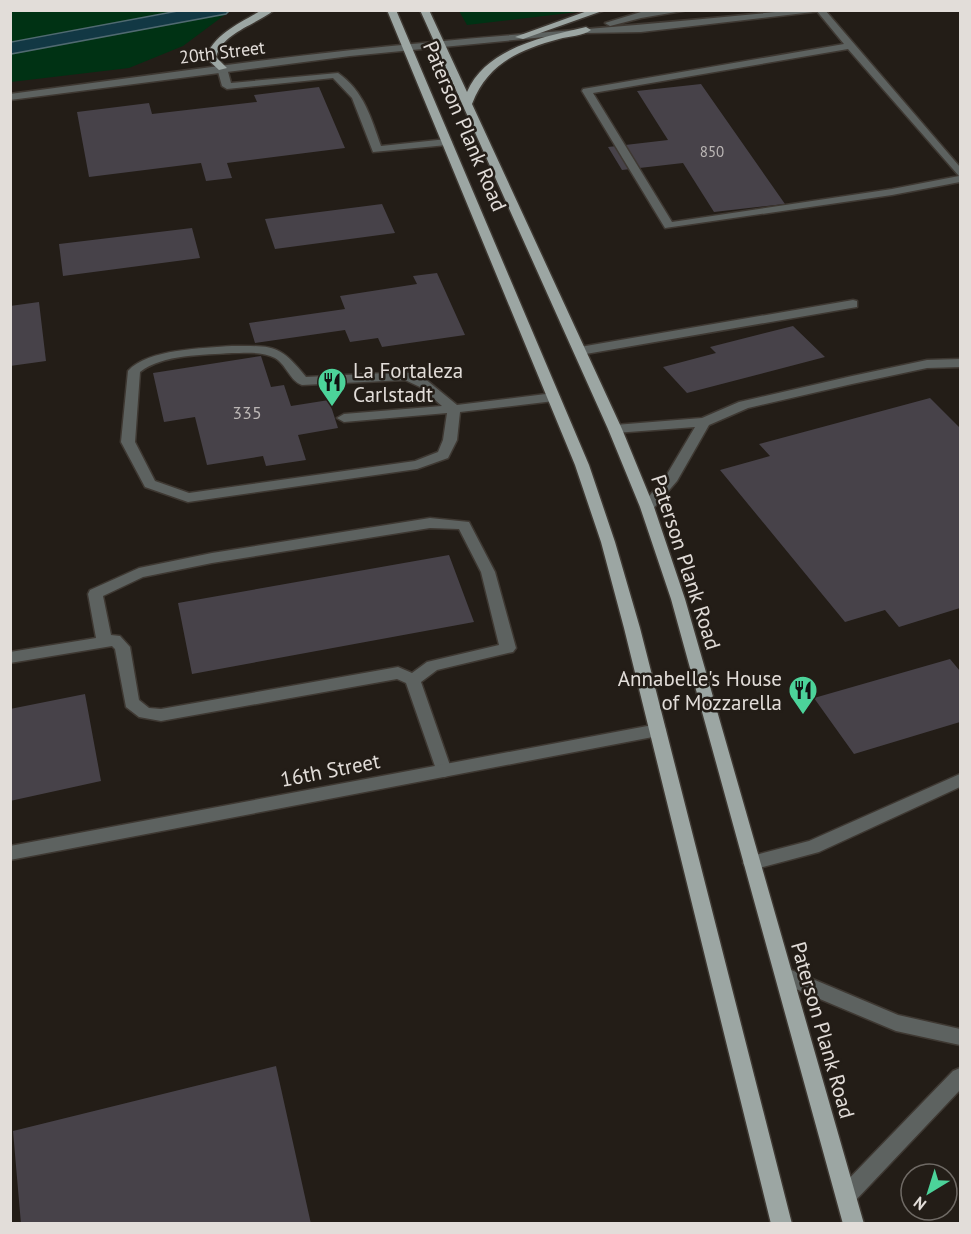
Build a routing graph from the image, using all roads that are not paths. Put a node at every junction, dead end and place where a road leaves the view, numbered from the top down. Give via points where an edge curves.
1 (270, 10) edge
2 (391, 10) edge
3 (602, 10) edge
4 (684, 10) edge
5 (826, 10) edge
6 (821, 11) edge
7 (427, 13) edge
8 (586, 30) junction
9 (520, 37) junction
10 (439, 44) junction
11 (848, 46) junction
12 (406, 47) junction
13 (222, 68) junction
14 (10, 97) edge
15 (467, 104) junction
16 (447, 142) junction
17 (960, 172) edge
18 (960, 178) edge
19 (853, 304) dead end
20 (580, 351) junction
21 (959, 364) edge
22 (554, 397) junction
23 (454, 409) junction
24 (344, 418) dead end
25 (704, 422) junction
26 (615, 429) junction
27 (647, 507) junction
28 (104, 641) junction
29 (10, 658) edge
30 (413, 680) junction
31 (658, 730) junction
32 (444, 771) junction
33 (960, 780) edge
34 (10, 853) edge
35 (752, 863) junction
36 (784, 975) junction
37 (960, 1036) edge
38 (960, 1077) edge
39 (846, 1196) junction
40 (782, 1224) edge
41 (854, 1224) edge

1 - 13 main road via 214,48 211,58
2 - 12 main road, Paterson Plank Road
3 - 9 main road
4 - 8 street via 641,15
5 - 6 street
6 - 8 street via 641,29
6 - 11 street
7 - 10 main road, Paterson Plank Road
8 - 9 street, 20th Street
8 - 15 main road via 537,41 503,57 478,80
9 - 10 street, 20th Street
10 - 12 street, 20th Street
10 - 15 main road, Paterson Plank Road
11 - 17 street
11 - 18 street via 587,91 669,226
12 - 13 street, 20th Street
12 - 16 main road, Paterson Plank Road
13 - 14 street, 20th Street
13 - 16 street via 227,86 335,75 355,91 377,150
15 - 20 main road, Paterson Plank Road
16 - 22 main road, Paterson Plank Road
19 - 20 street
20 - 26 main road, Paterson Plank Road
21 - 25 street via 927,364 744,405
22 - 23 street
22 - 31 main road, Paterson Plank Road via 608,542
23 - 23 street via 450,440 443,455 417,465 188,498 150,484 128,442 134,371 167,357 236,349 277,353 302,381 414,378
23 - 24 street
25 - 26 street
25 - 27 street via 672,478
26 - 27 main road, Paterson Plank Road
27 - 35 main road, Paterson Plank Road via 678,599
28 - 29 street
28 - 30 street via 114,640 122,647 132,703 145,712 161,715 398,673
28 - 30 street via 95,594 139,573 430,523 464,525 488,572 508,648 432,666
30 - 32 street
31 - 32 street, 16th Street
31 - 40 main road, Paterson Plank Road
32 - 34 street, 16th Street
33 - 35 street via 813,847
35 - 36 main road, Paterson Plank Road
36 - 37 street via 896,1023
36 - 39 main road, Paterson Plank Road
38 - 39 street
39 - 41 main road, Paterson Plank Road

